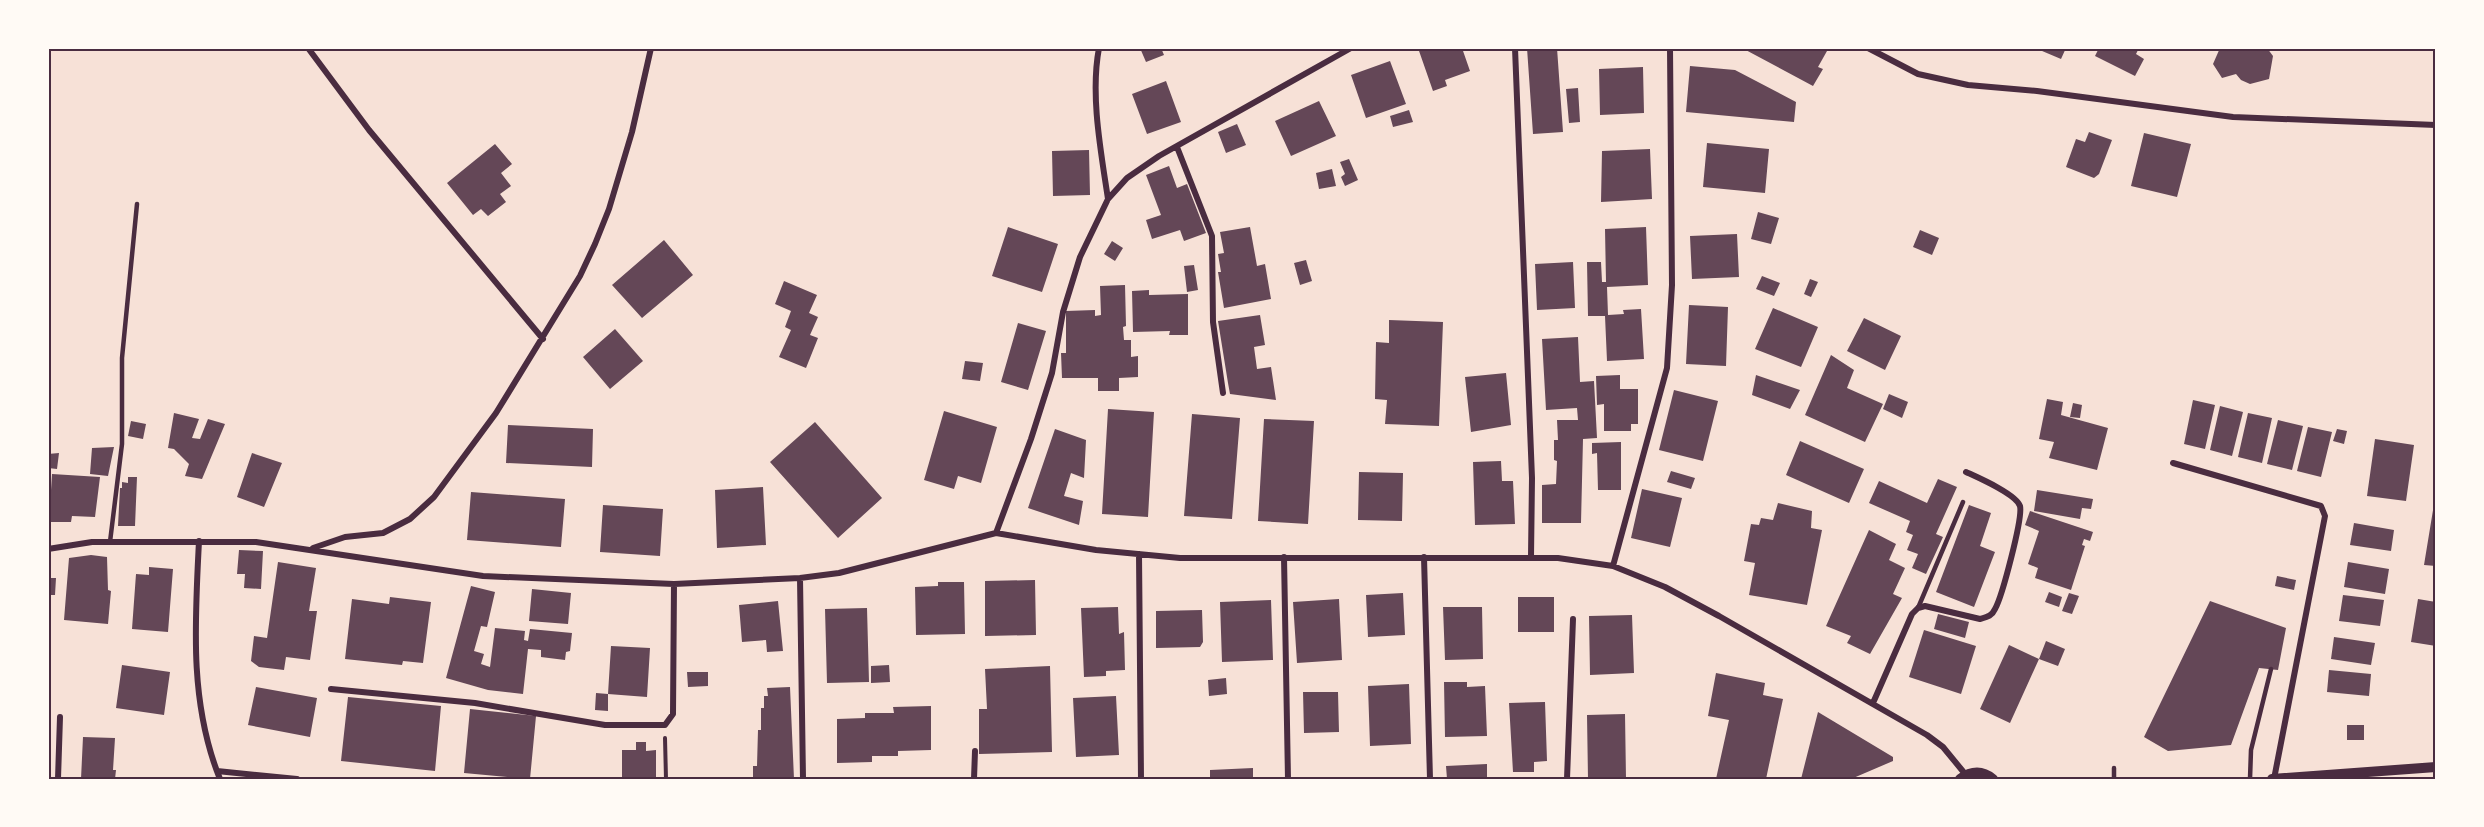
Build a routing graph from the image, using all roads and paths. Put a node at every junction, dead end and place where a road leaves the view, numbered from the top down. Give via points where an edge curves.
1 (308, 48) edge
2 (651, 48) edge
3 (1099, 48) edge
4 (1351, 48) edge
5 (1515, 48) edge
6 (1670, 48) edge
7 (1868, 48) edge
8 (2436, 125) edge
9 (1177, 147) junction
10 (1108, 199) junction
11 (137, 204) dead end
12 (543, 339) junction
13 (1223, 393) dead end
14 (2173, 463) dead end
15 (1966, 472) dead end
16 (1963, 502) dead end
17 (996, 533) junction
18 (199, 541) junction
19 (110, 542) junction
20 (48, 549) edge
21 (312, 549) junction
22 (1139, 554) junction
23 (1284, 557) junction
24 (1424, 557) junction
25 (1531, 557) junction
26 (1613, 566) junction
27 (800, 578) junction
28 (674, 584) junction
29 (1918, 608) junction
30 (1573, 620) dead end
31 (2271, 669) dead end
32 (331, 689) dead end
33 (1873, 704) junction
34 (60, 717) dead end
35 (665, 725) junction
36 (975, 751) dead end
37 (2436, 767) edge
38 (2114, 768) dead end
39 (217, 771) junction
40 (1963, 777) edge
41 (2324, 777) edge
42 (58, 779) edge
43 (220, 779) edge
44 (297, 779) edge
45 (666, 779) edge
46 (803, 779) edge
47 (974, 779) edge
48 (1141, 779) edge
49 (1288, 779) edge
50 (1430, 779) edge
51 (1567, 779) edge
52 (1993, 779) edge
53 (2114, 779) edge
54 (2250, 779) edge
55 (2273, 779) edge

1 - 12 street via 369,130
2 - 12 street via 609,209 580,276
3 - 10 street via 1096,65 1100,147
4 - 9 street
5 - 25 street via 1532,478
6 - 26 street via 1672,285 1667,368
7 - 8 street via 1918,74 1968,85 2233,117
9 - 10 street via 1127,178
9 - 13 street via 1212,236 1213,322
10 - 17 street via 1080,257 1062,312 1052,373
11 - 19 lane via 122,358 122,444
12 - 21 street via 496,413 434,496 410,519 382,533 345,537
14 - 55 street via 2321,507 2325,516
15 - 29 street via 2013,497 2020,507 2008,570 1995,610 1980,619 1925,606
16 - 29 lane
17 - 22 street
17 - 27 street via 839,573
18 - 19 street
18 - 21 street via 256,542
18 - 39 street via 194,642 197,686
19 - 20 street
21 - 28 street via 483,576
22 - 23 street via 1180,558
22 - 48 street
23 - 24 street
23 - 49 street
24 - 25 street
24 - 50 street
25 - 26 street
26 - 33 street via 1665,587
27 - 28 street
27 - 46 street
28 - 35 street via 673,714
29 - 33 street
30 - 51 street
31 - 54 lane via 2252,750
32 - 35 street via 475,703 605,725
33 - 40 street via 1943,747
34 - 42 street
35 - 45 path
36 - 47 street
37 - 41 street
38 - 53 lane
39 - 43 street
39 - 44 street
40 - 52 street via 1981,772
41 - 55 street

